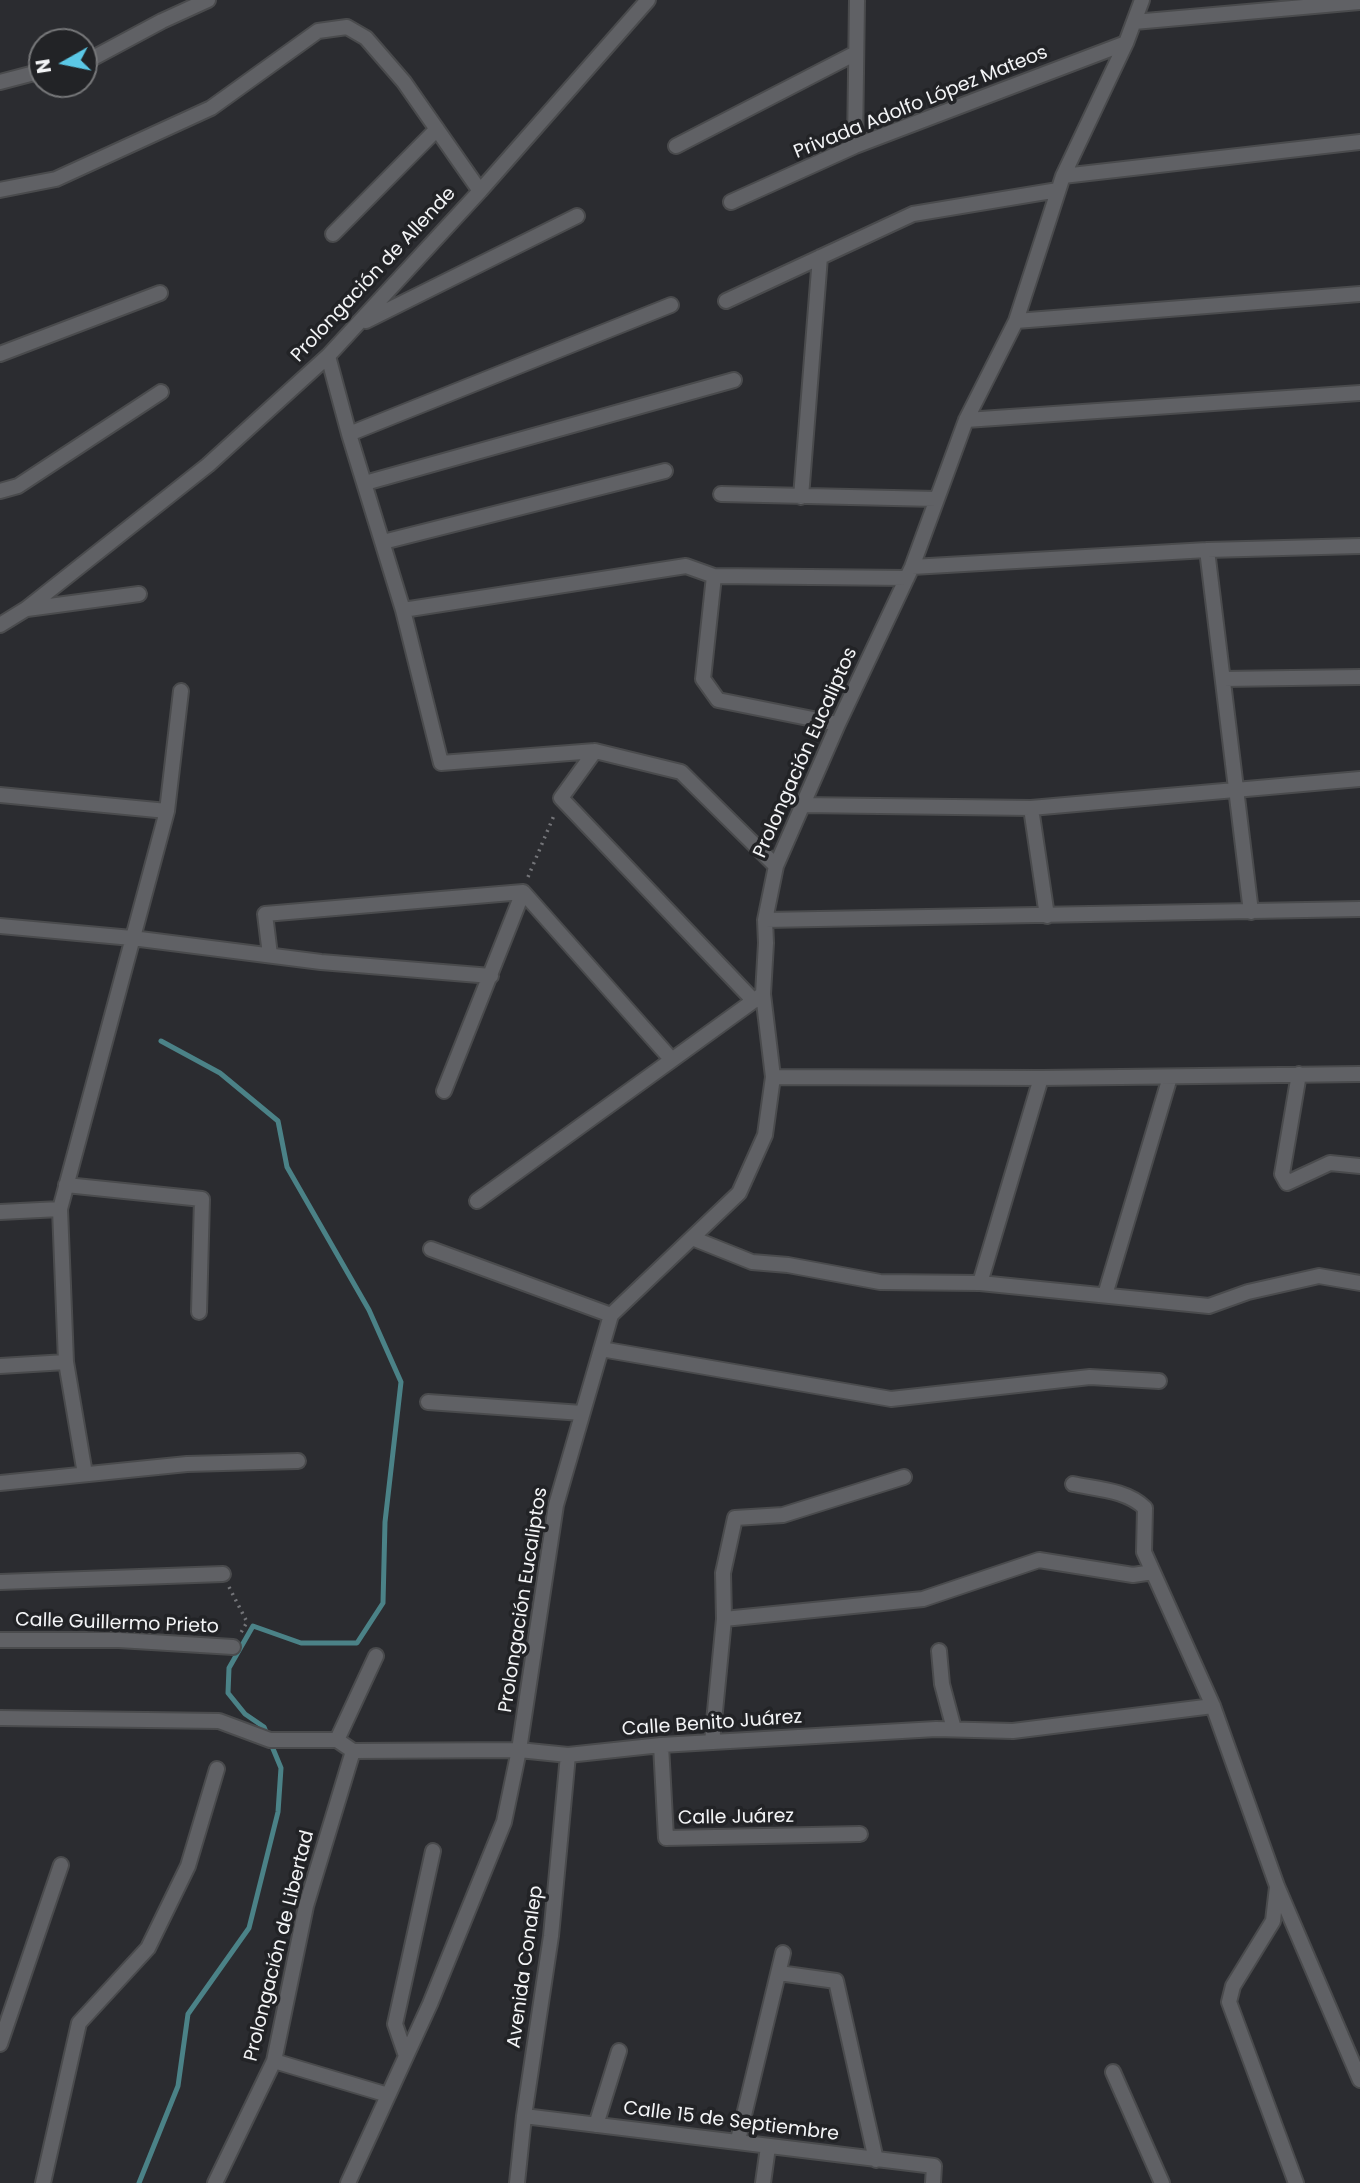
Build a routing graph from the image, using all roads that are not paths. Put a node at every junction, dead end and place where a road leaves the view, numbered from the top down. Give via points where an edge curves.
1 (208, 0) edge
2 (648, 0) edge
3 (857, 0) edge
4 (1142, 0) edge
5 (1360, 2) edge
6 (1134, 22) junction
7 (1126, 43) junction
8 (856, 53) junction
9 (98, 55) edge
10 (28, 75) edge
11 (0, 82) edge
12 (437, 129) junction
13 (1360, 142) edge
14 (676, 146) dead end
15 (855, 146) junction
16 (1060, 183) junction
17 (0, 190) edge
18 (480, 191) junction
19 (731, 202) dead end
20 (577, 216) dead end
21 (333, 234) dead end
22 (820, 257) junction
23 (160, 293) dead end
24 (1360, 294) edge
25 (726, 300) dead end
26 (671, 305) dead end
27 (1016, 321) junction
28 (359, 325) junction
29 (0, 354) edge
30 (328, 356) junction
31 (734, 380) dead end
32 (162, 392) dead end
33 (1360, 393) edge
34 (966, 420) junction
35 (349, 434) junction
36 (665, 471) dead end
37 (365, 483) junction
38 (0, 491) edge
39 (720, 494) dead end
40 (801, 497) junction
41 (936, 499) junction
42 (383, 542) junction
43 (1360, 546) edge
44 (1207, 550) junction
45 (909, 573) junction
46 (714, 576) junction
47 (139, 594) dead end
48 (26, 609) junction
49 (403, 610) junction
50 (0, 625) edge
51 (1360, 677) edge
52 (1223, 679) junction
53 (181, 691) dead end
54 (838, 723) junction
55 (595, 751) junction
56 (1360, 779) edge
57 (1234, 790) junction
58 (0, 795) edge
59 (802, 805) junction
60 (1031, 808) junction
61 (167, 811) junction
62 (776, 866) junction
63 (523, 892) junction
64 (1360, 909) edge
65 (1251, 912) junction
66 (1047, 916) junction
67 (765, 920) junction
68 (0, 926) edge
69 (132, 938) junction
70 (270, 955) junction
71 (491, 976) junction
72 (758, 997) junction
73 (672, 1060) junction
74 (1299, 1074) junction
75 (1360, 1074) edge
76 (773, 1077) junction
77 (1170, 1077) junction
78 (1041, 1078) junction
79 (444, 1091) dead end
80 (1360, 1167) edge
81 (66, 1185) junction
82 (477, 1201) dead end
83 (60, 1209) junction
84 (0, 1212) edge
85 (692, 1238) junction
86 (431, 1249) dead end
87 (980, 1283) junction
88 (1360, 1283) edge
89 (1105, 1295) junction
90 (199, 1312) dead end
91 (611, 1315) junction
92 (601, 1349) junction
93 (66, 1362) junction
94 (0, 1366) edge
95 (1159, 1381) dead end
96 (428, 1402) dead end
97 (582, 1413) junction
98 (298, 1461) dead end
99 (86, 1474) junction
100 (904, 1477) dead end
101 (0, 1483) edge
102 (1073, 1484) dead end
103 (1153, 1572) junction
104 (223, 1574) road end
105 (0, 1582) edge
106 (724, 1619) junction
107 (0, 1640) edge
108 (233, 1647) road end
109 (939, 1651) dead end
110 (376, 1656) dead end
111 (1213, 1706) junction
112 (0, 1718) edge
113 (954, 1729) junction
114 (337, 1740) junction
115 (712, 1742) junction
116 (661, 1745) junction
117 (519, 1749) junction
118 (353, 1751) junction
119 (568, 1755) junction
120 (217, 1769) dead end
121 (860, 1834) dead end
122 (433, 1851) dead end
123 (61, 1865) dead end
124 (1277, 1886) junction
125 (783, 1953) dead end
126 (779, 1973) junction
127 (0, 2045) edge
128 (619, 2051) dead end
129 (406, 2056) junction
130 (274, 2061) junction
131 (1114, 2072) dead end
132 (1360, 2080) edge
133 (388, 2095) junction
134 (524, 2116) junction
135 (596, 2125) junction
136 (738, 2140) junction
137 (768, 2147) junction
138 (876, 2160) junction
139 (43, 2183) edge
140 (215, 2183) edge
141 (348, 2183) edge
142 (517, 2183) edge
143 (763, 2183) edge
144 (933, 2183) edge
145 (1162, 2183) edge
146 (1296, 2183) edge

1 - 9 street
2 - 18 street, Prolongación de Allende
3 - 8 street
4 - 6 street, Prolongación Eucaliptos
5 - 6 street
6 - 7 street, Prolongación Eucaliptos
7 - 15 street, Privada Adolfo López Mateos
7 - 16 street, Prolongación Eucaliptos
8 - 14 street
8 - 15 street
10 - 11 street
12 - 17 street via 366,38 347,27 318,31 211,108 56,179
12 - 18 street
12 - 21 street
13 - 16 street
15 - 19 street, Privada Adolfo López Mateos
16 - 22 street via 913,214
16 - 27 street, Prolongación Eucaliptos
18 - 28 street, Prolongación de Allende
20 - 28 street
22 - 25 street
22 - 40 street
23 - 29 street
24 - 27 street
26 - 35 street
27 - 34 street, Prolongación Eucaliptos
28 - 30 street, Prolongación de Allende
30 - 35 street
30 - 48 street, Prolongación de Allende via 208,465
31 - 37 street
32 - 38 street via 18,486
33 - 34 street
34 - 41 street, Prolongación Eucaliptos
35 - 37 street
36 - 42 street
37 - 42 street
39 - 40 street
40 - 41 street
41 - 45 street, Prolongación Eucaliptos
42 - 49 street
43 - 44 street
44 - 45 street
44 - 52 street
45 - 46 street
45 - 54 street, Prolongación Eucaliptos
46 - 49 street via 686,566
46 - 54 street via 704,679 718,700
47 - 48 street
48 - 50 street, Prolongación de Allende
49 - 55 street via 441,764
51 - 52 street
52 - 57 street
53 - 61 street
54 - 59 street, Prolongación Eucaliptos
55 - 62 street via 681,772
55 - 72 street via 561,798
56 - 57 street
57 - 60 street
57 - 65 street
58 - 61 street
59 - 60 street
59 - 62 street, Prolongación Eucaliptos
60 - 66 street
61 - 69 street
62 - 67 street, Prolongación Eucaliptos
63 - 70 street via 265,914
63 - 71 street
63 - 73 street
64 - 65 street
65 - 66 street
66 - 67 street
67 - 72 street, Prolongación Eucaliptos
68 - 69 street
69 - 70 street
69 - 81 street
70 - 71 street
71 - 79 street
72 - 73 street
72 - 76 street, Prolongación Eucaliptos
73 - 82 street
74 - 75 street
74 - 77 street
74 - 80 street via 1282,1174 1287,1183 1330,1163
76 - 78 street
76 - 85 street, Prolongación Eucaliptos via 765,1135 739,1193
77 - 78 street
77 - 89 street
78 - 87 street
81 - 83 street
81 - 90 street via 202,1199
83 - 84 street
83 - 93 street
85 - 87 street via 752,1262 880,1282
85 - 91 street, Prolongación Eucaliptos
86 - 91 street
87 - 89 street
88 - 89 street via 1319,1276 1209,1306
91 - 92 street, Prolongación Eucaliptos
92 - 95 street via 891,1399 1090,1377
92 - 97 street, Prolongación Eucaliptos
93 - 94 street
93 - 99 street
96 - 97 street
97 - 117 street, Prolongación Eucaliptos via 556,1505
98 - 99 street via 187,1464
99 - 101 street
100 - 106 street via 783,1515 734,1518 723,1573
102 - 103 street via 1111,1491 1145,1508 1144,1552
103 - 106 street via 1133,1575 1040,1560 923,1599
103 - 111 street
104 - 105 street
106 - 115 street
107 - 108 street, Calle Guillermo Prieto via 120,1640
109 - 113 street
110 - 114 street
111 - 113 street, Calle Benito Juárez via 1013,1731
111 - 124 street
112 - 114 street via 219,1721 270,1740
113 - 115 street, Calle Benito Juárez
114 - 118 street
115 - 116 street, Calle Benito Juárez
116 - 119 street, Calle Benito Juárez
116 - 121 street, Calle Juárez via 666,1838
117 - 118 street, Calle Benito Juárez
117 - 119 street, Calle Benito Juárez
117 - 129 street, Prolongación Eucaliptos via 504,1822
118 - 130 street, Prolongación de Libertad via 306,1906
119 - 134 street, Avenida Conalep via 551,1936
120 - 139 street via 188,1866 148,1948 79,2023
122 - 129 street via 395,2024
123 - 127 street
124 - 132 street
124 - 146 street via 1273,1921 1233,1986 1229,2003
125 - 126 street
126 - 136 street
126 - 138 street via 836,1981
128 - 135 street
129 - 133 street, Prolongación Eucaliptos
130 - 133 street
130 - 140 street, Prolongación de Libertad
131 - 145 street
133 - 141 street, Prolongación Eucaliptos
134 - 135 street, Calle 15 de Septiembre
134 - 142 street, Avenida Conalep
135 - 136 street, Calle 15 de Septiembre
136 - 137 street, Calle 15 de Septiembre
137 - 138 street, Calle 15 de Septiembre
137 - 143 street
138 - 144 street, Calle 15 de Septiembre via 934,2166

